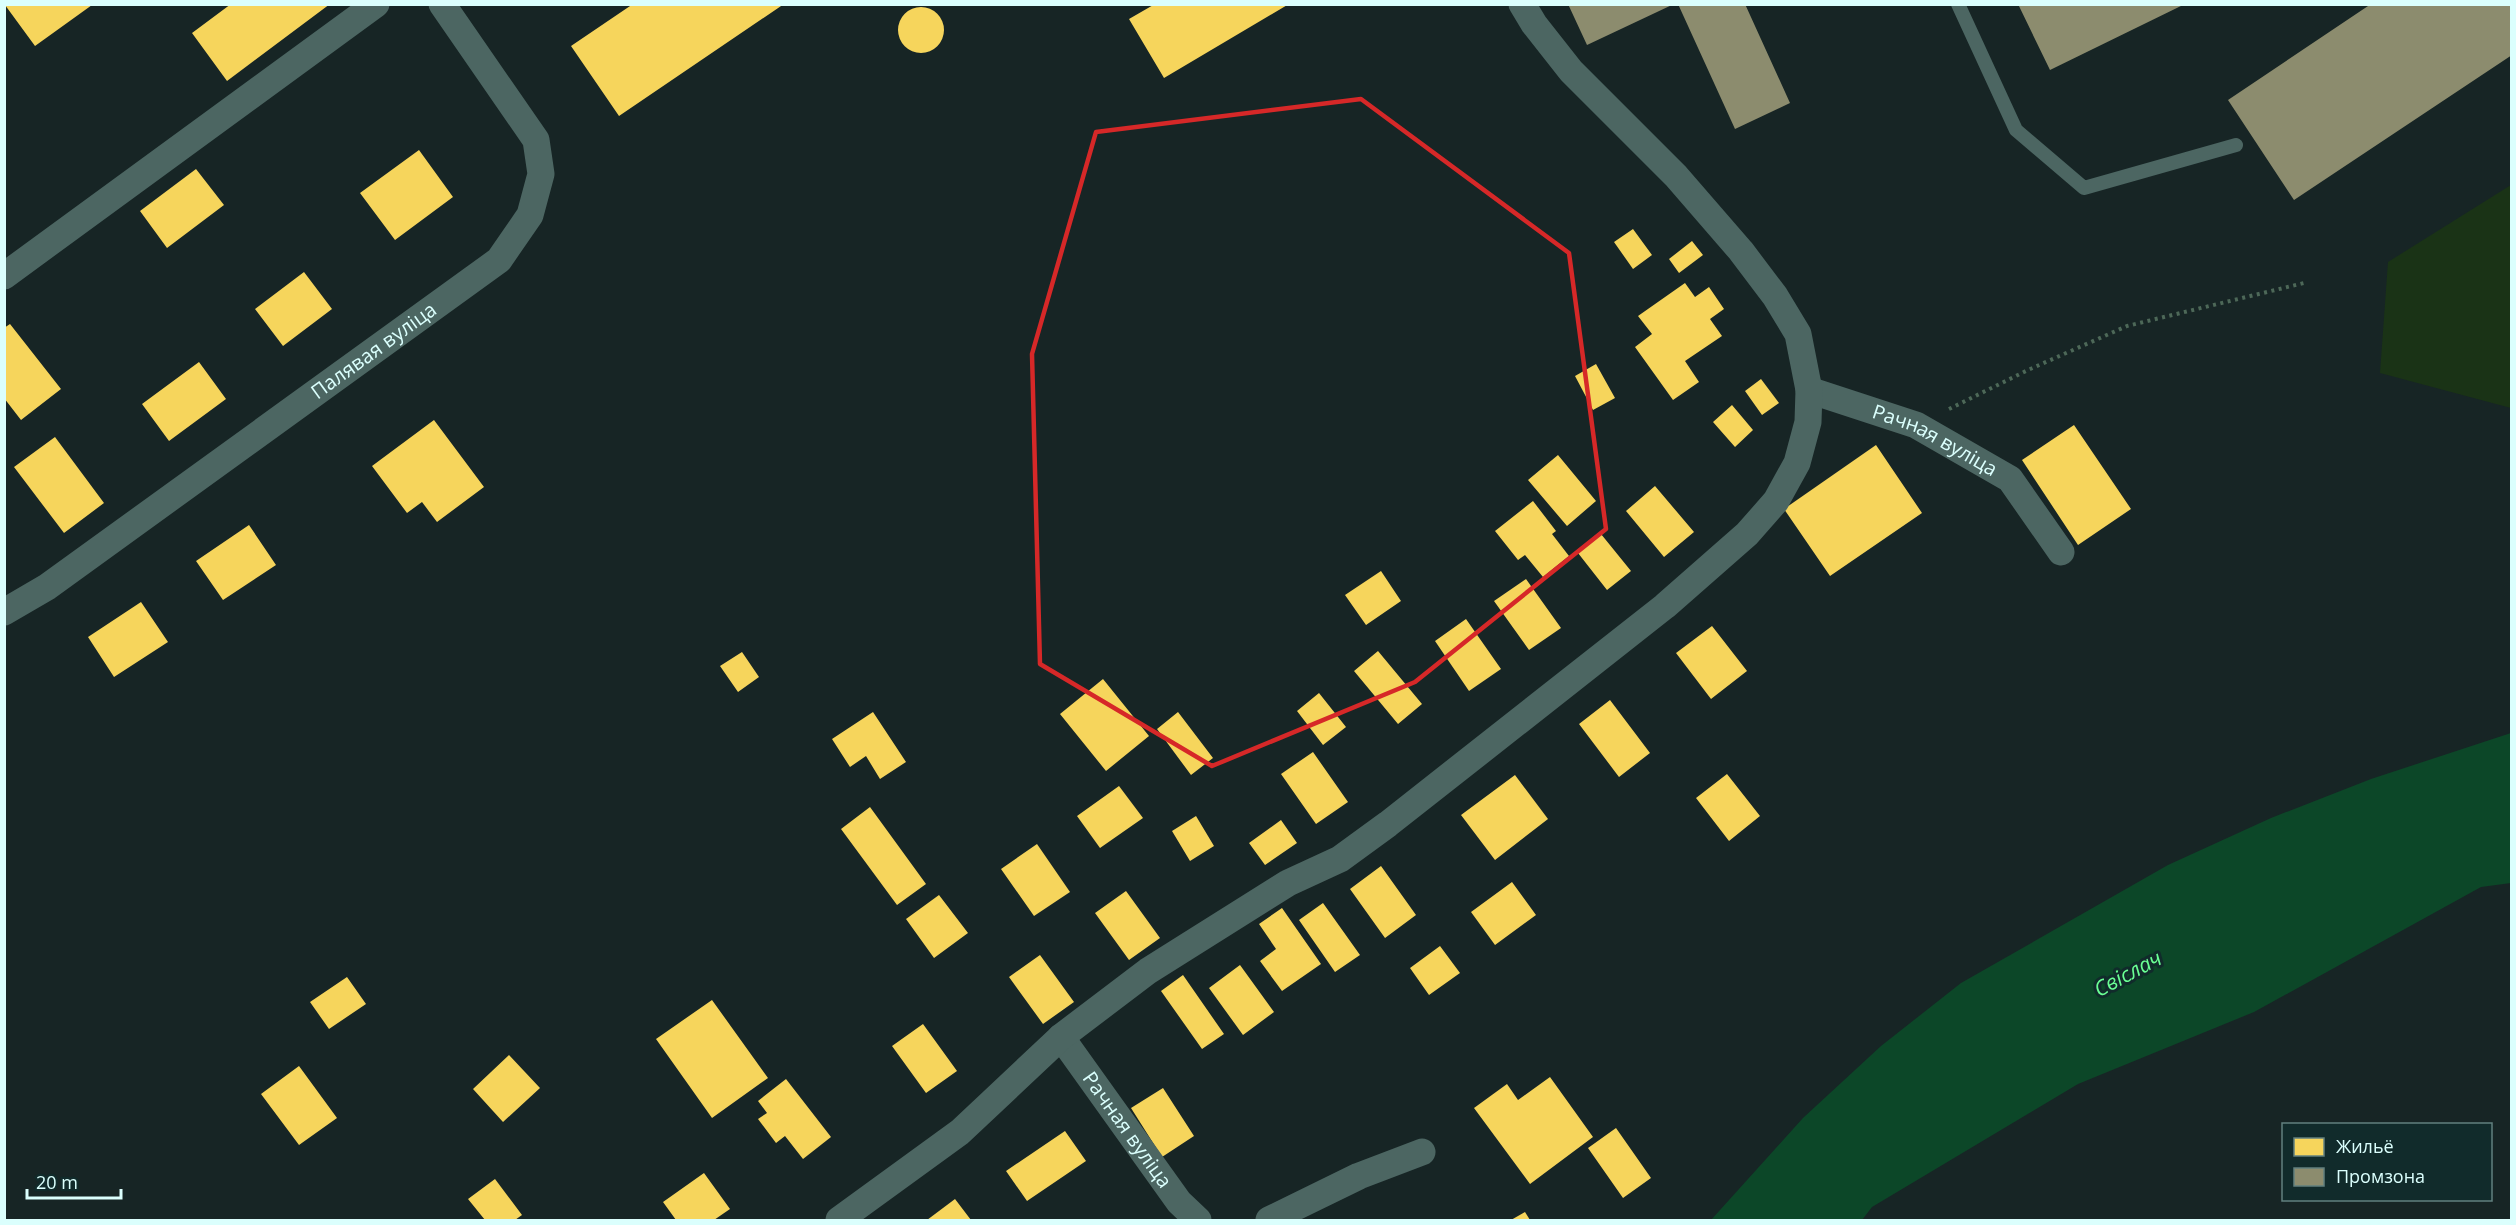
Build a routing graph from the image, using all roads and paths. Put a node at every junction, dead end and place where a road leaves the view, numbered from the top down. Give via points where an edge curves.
1 (376, 4) edge
2 (442, 4) edge
3 (1522, 4) edge
4 (1958, 4) edge
5 (2236, 145) dead end
6 (4, 276) edge
7 (2304, 283) dead end
8 (1809, 390) junction
9 (1916, 425) junction
10 (2061, 552) dead end
11 (4, 612) edge
12 (1061, 1037) junction
13 (1422, 1152) dead end
14 (844, 1219) edge
15 (1198, 1221) edge
16 (1269, 1221) edge

1 - 6 street
2 - 11 street, Палявая вуліца via 536,140 542,174 531,215 499,260 47,587
3 - 8 street via 1571,71 1676,176 1742,251 1798,334
4 - 5 lane via 2016,130 2084,188
7 - 9 path via 2127,326
8 - 9 street, Рачная вуліца
8 - 12 street via 1808,423 1797,463 1776,501 1747,534 1665,606 1340,860 1288,883 1148,971
9 - 10 street, Рачная вуліца via 2010,479
12 - 14 street via 960,1132
12 - 15 street, Рачная вуліца via 1179,1202
13 - 16 street via 1359,1176

